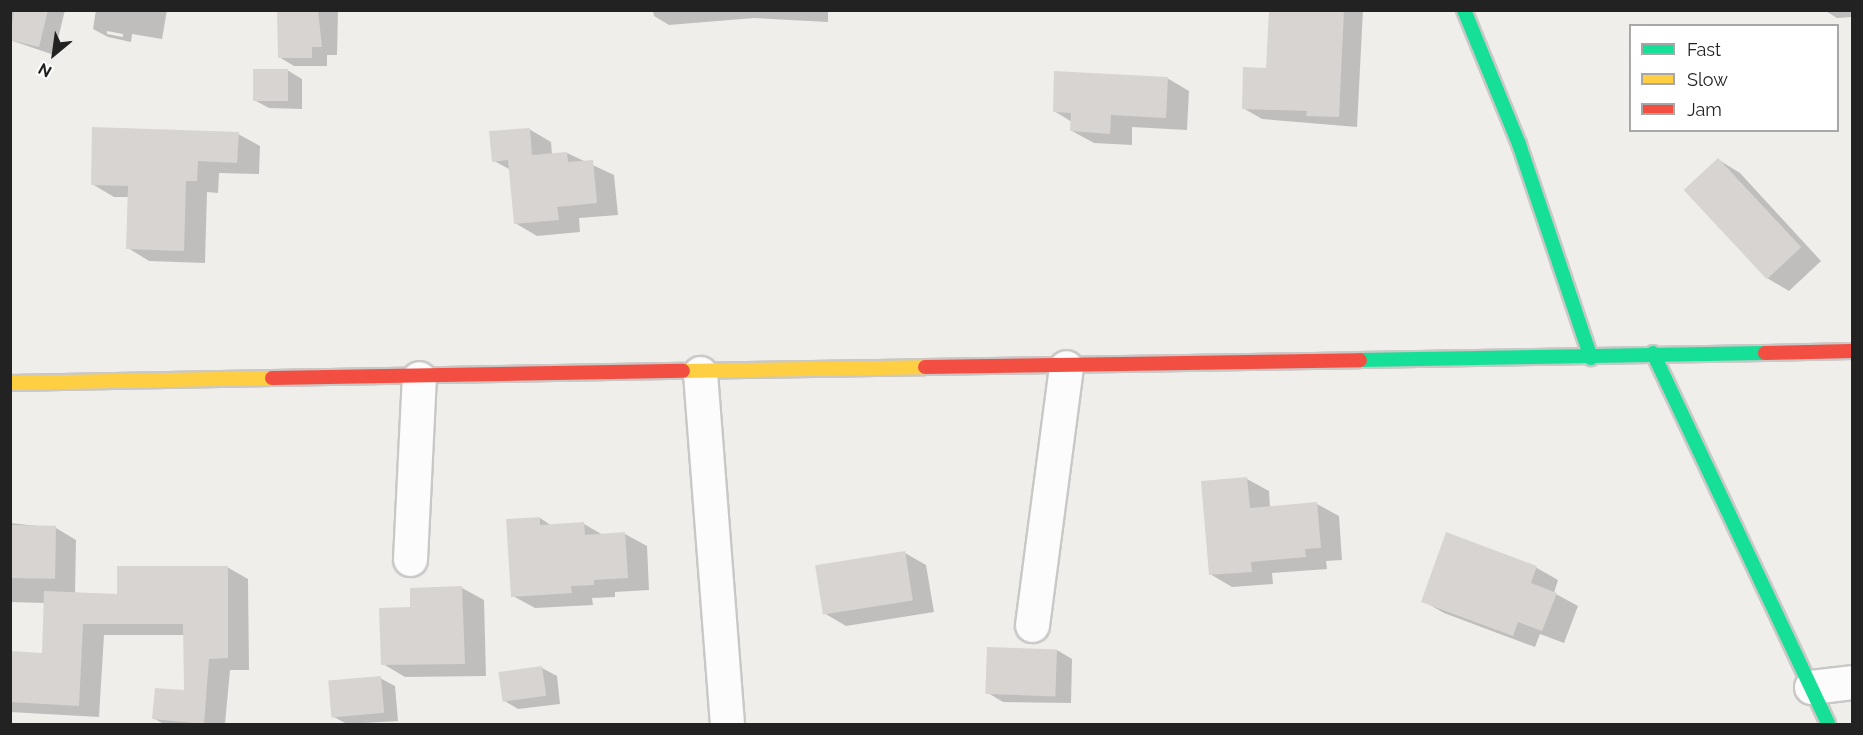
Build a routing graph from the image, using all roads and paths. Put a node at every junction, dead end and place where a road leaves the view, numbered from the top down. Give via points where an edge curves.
1 (1464, 10) edge
2 (1852, 351) edge
3 (1653, 353) junction
4 (1592, 358) junction
5 (1066, 367) junction
6 (700, 373) junction
7 (419, 378) junction
8 (10, 383) edge
9 (410, 559) dead end
10 (1032, 625) dead end
11 (1852, 682) edge
12 (1811, 687) junction
13 (727, 724) edge
14 (1828, 724) edge

1 - 4 street via 1519,144
2 - 3 street
3 - 4 street
3 - 12 street
4 - 5 street
5 - 6 street
5 - 10 street
6 - 7 street
6 - 13 street
7 - 8 street
7 - 9 street
11 - 12 street
12 - 14 street

